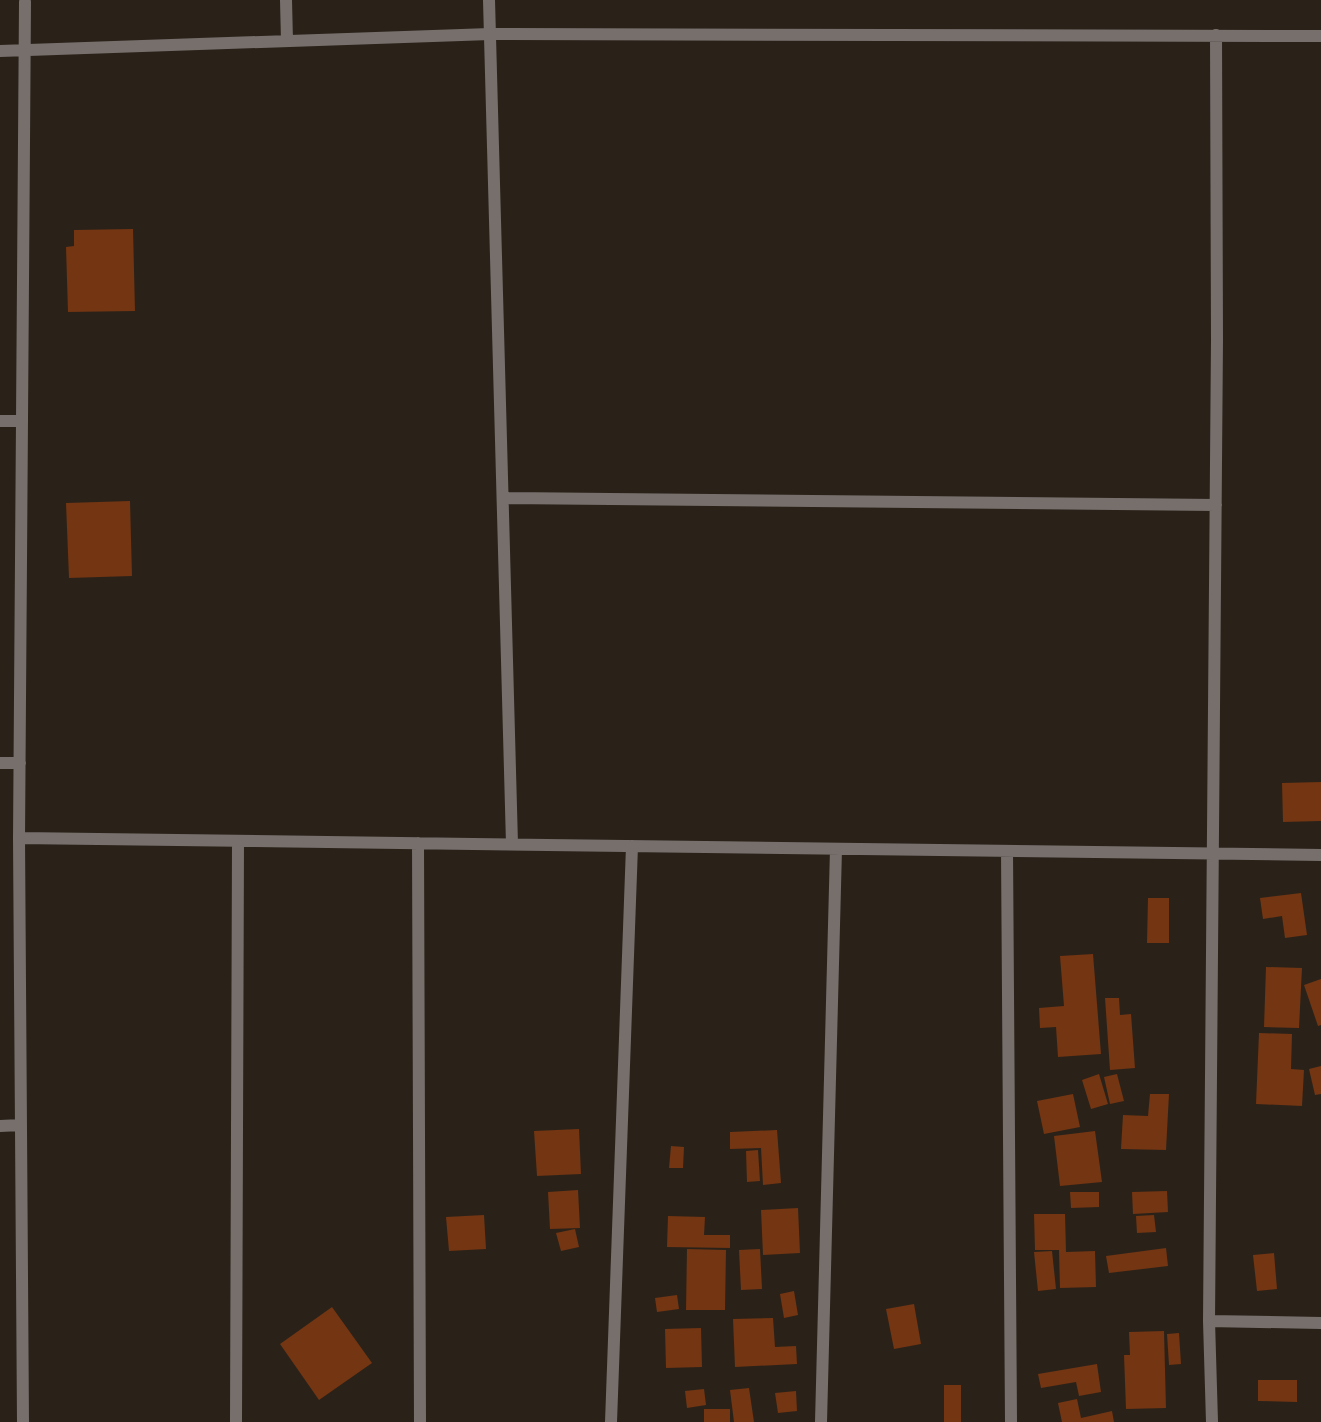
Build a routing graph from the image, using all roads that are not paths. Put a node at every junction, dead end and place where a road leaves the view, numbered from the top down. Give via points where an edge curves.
1 (286, 0) edge
2 (489, 0) edge
3 (25, 2) dead end
4 (490, 34) junction
5 (1216, 35) junction
6 (1321, 36) edge
7 (287, 41) junction
8 (24, 50) junction
9 (0, 51) edge
10 (22, 421) junction
11 (0, 422) edge
12 (502, 498) junction
13 (1216, 505) junction
14 (0, 763) edge
15 (20, 763) junction
16 (19, 838) junction
17 (238, 841) junction
18 (418, 843) junction
19 (512, 844) junction
20 (632, 846) junction
21 (836, 849) junction
22 (1008, 851) junction
23 (1213, 854) junction
24 (1321, 855) edge
25 (21, 1125) junction
26 (0, 1126) edge
27 (1209, 1321) junction
28 (1321, 1323) edge
29 (23, 1422) edge
30 (236, 1422) edge
31 (420, 1422) edge
32 (611, 1422) edge
33 (820, 1422) edge
34 (1011, 1422) edge
35 (1212, 1422) edge

1 - 7 street
2 - 4 street
3 - 8 street
4 - 5 street
4 - 7 street
4 - 12 street
5 - 6 street
5 - 13 street
7 - 8 street
8 - 9 street
8 - 10 street
10 - 11 street
10 - 15 street
12 - 13 street
12 - 19 street
13 - 23 street
14 - 15 street
15 - 16 street
16 - 17 street
16 - 25 street
17 - 18 street
17 - 30 street
18 - 19 street
18 - 31 street
19 - 20 street
20 - 21 street
20 - 32 street
21 - 22 street
21 - 33 street
22 - 23 street
22 - 34 street
23 - 24 street
23 - 27 street
25 - 26 street
25 - 29 street
27 - 28 street
27 - 35 street

